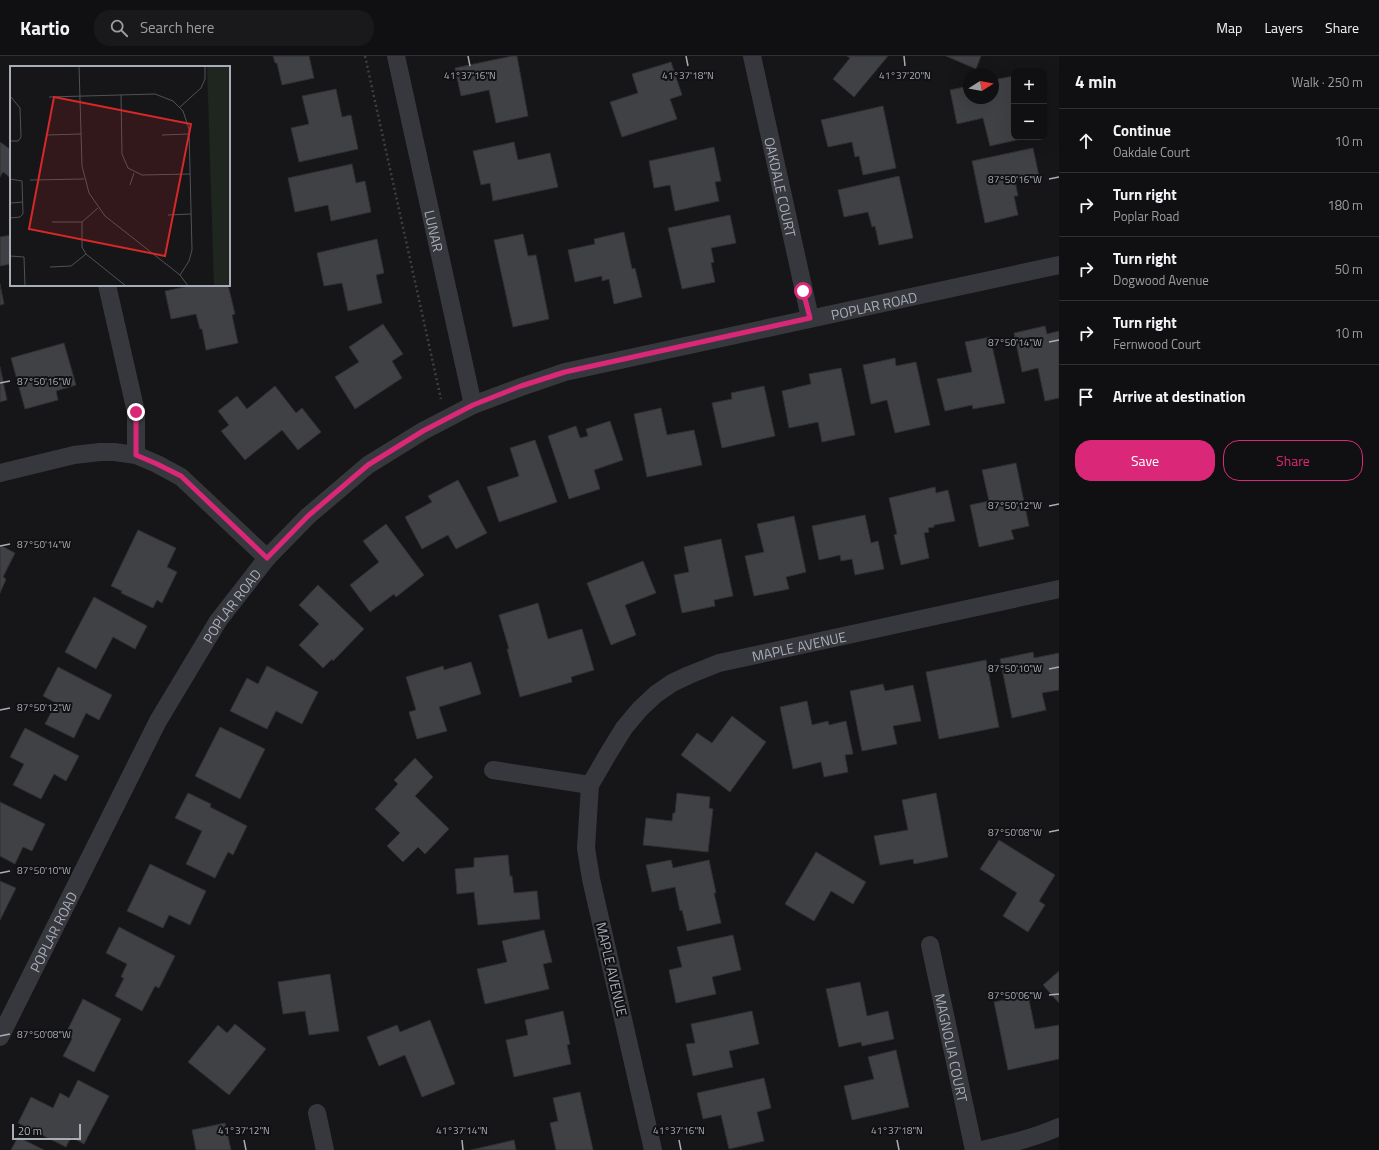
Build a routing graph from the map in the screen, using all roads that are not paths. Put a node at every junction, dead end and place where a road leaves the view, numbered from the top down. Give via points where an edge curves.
1 (396, 56) edge
2 (752, 56) edge
3 (1059, 265) edge
4 (106, 286) edge
5 (810, 318) junction
6 (473, 405) junction
7 (136, 455) junction
8 (0, 473) edge
9 (267, 558) junction
10 (1059, 589) edge
11 (494, 770) dead end
12 (590, 786) junction
13 (930, 945) dead end
14 (0, 1037) edge
15 (317, 1113) dead end
16 (1059, 1127) edge
17 (325, 1150) edge
18 (653, 1150) edge
19 (974, 1150) edge
20 (982, 1150) edge

1 - 6 street, LUNAR
2 - 5 street, OAKDALE COURT
3 - 5 street, POPLAR ROAD
4 - 7 street via 136,412
5 - 6 street, POPLAR ROAD via 565,372
6 - 9 street, POPLAR ROAD via 423,431 368,465 308,516
7 - 8 street via 100,452
7 - 9 street via 181,476
9 - 14 street, POPLAR ROAD via 218,621 158,720
10 - 12 street, MAPLE AVENUE via 719,664 688,675 656,694 640,709 624,728
11 - 12 street
12 - 18 street, MAPLE AVENUE via 586,848 591,879
13 - 19 street, MAGNOLIA COURT
15 - 17 street
16 - 20 street via 1013,1143

